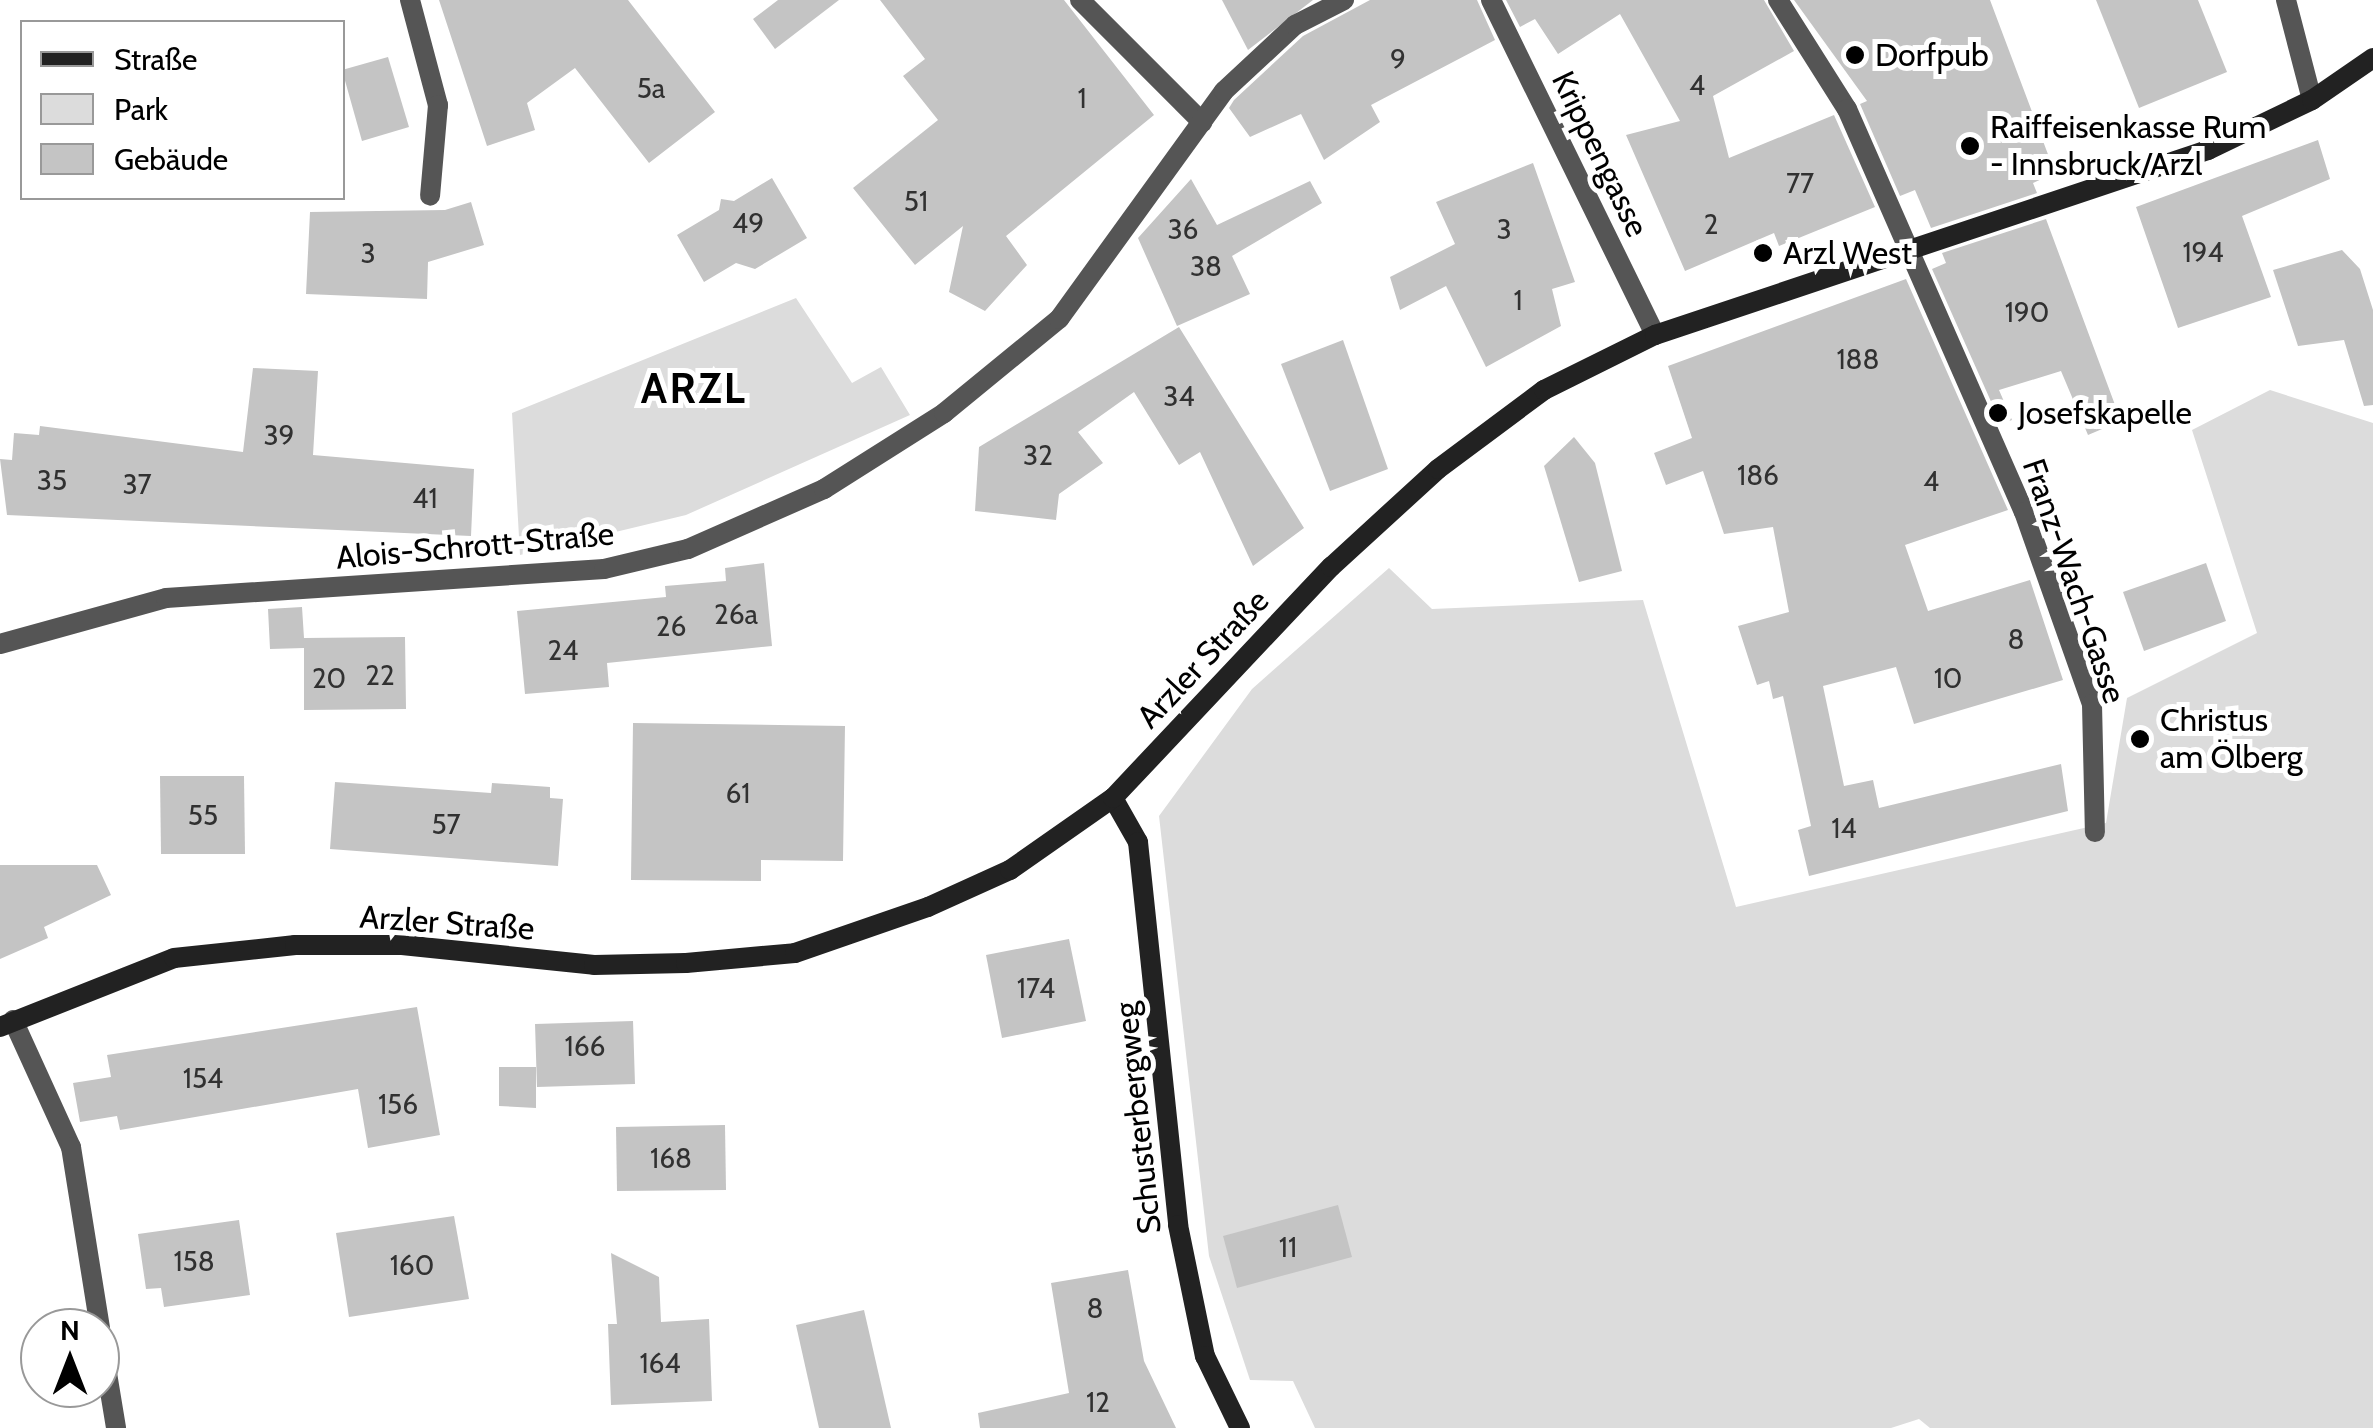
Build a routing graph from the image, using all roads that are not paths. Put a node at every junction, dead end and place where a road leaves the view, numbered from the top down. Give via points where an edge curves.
1 (410, 0) edge
2 (1080, 0) edge
3 (1344, 0) edge
4 (1491, 0) edge
5 (1778, 0) edge
6 (2286, 0) edge
7 (2373, 58) edge
8 (2312, 100) junction
9 (1202, 122) junction
10 (430, 196) dead end
11 (1904, 250) junction
12 (1656, 335) junction
13 (3, 635) edge
14 (1114, 798) junction
15 (2095, 832) dead end
16 (6, 1023) edge
17 (97, 1308) edge
18 (1240, 1428) edge

1 - 10 street via 438,106
2 - 9 street
3 - 9 street, Alois-Schrott-Straße via 1295,25
4 - 12 street, Krippengasse
5 - 11 street, Franz-Wach-Gasse via 1847,109
6 - 8 street
7 - 8 main road, Arzler Straße
8 - 11 main road, Arzler Straße via 2208,150
9 - 13 street, Alois-Schrott-Straße via 1056,322 944,413 824,489 688,549 504,580 166,598
11 - 12 main road, Arzler Straße
11 - 15 street, Franz-Wach-Gasse via 2024,512 2092,704
12 - 14 main road, Arzler Straße via 1544,390 1438,468 1331,567
14 - 16 main road, Arzler Straße via 1010,870 795,954 594,965 402,945 295,945 174,958
14 - 18 main road, Schusterbergweg via 1138,842 1178,1224 1205,1356
16 - 17 street via 70,1147

